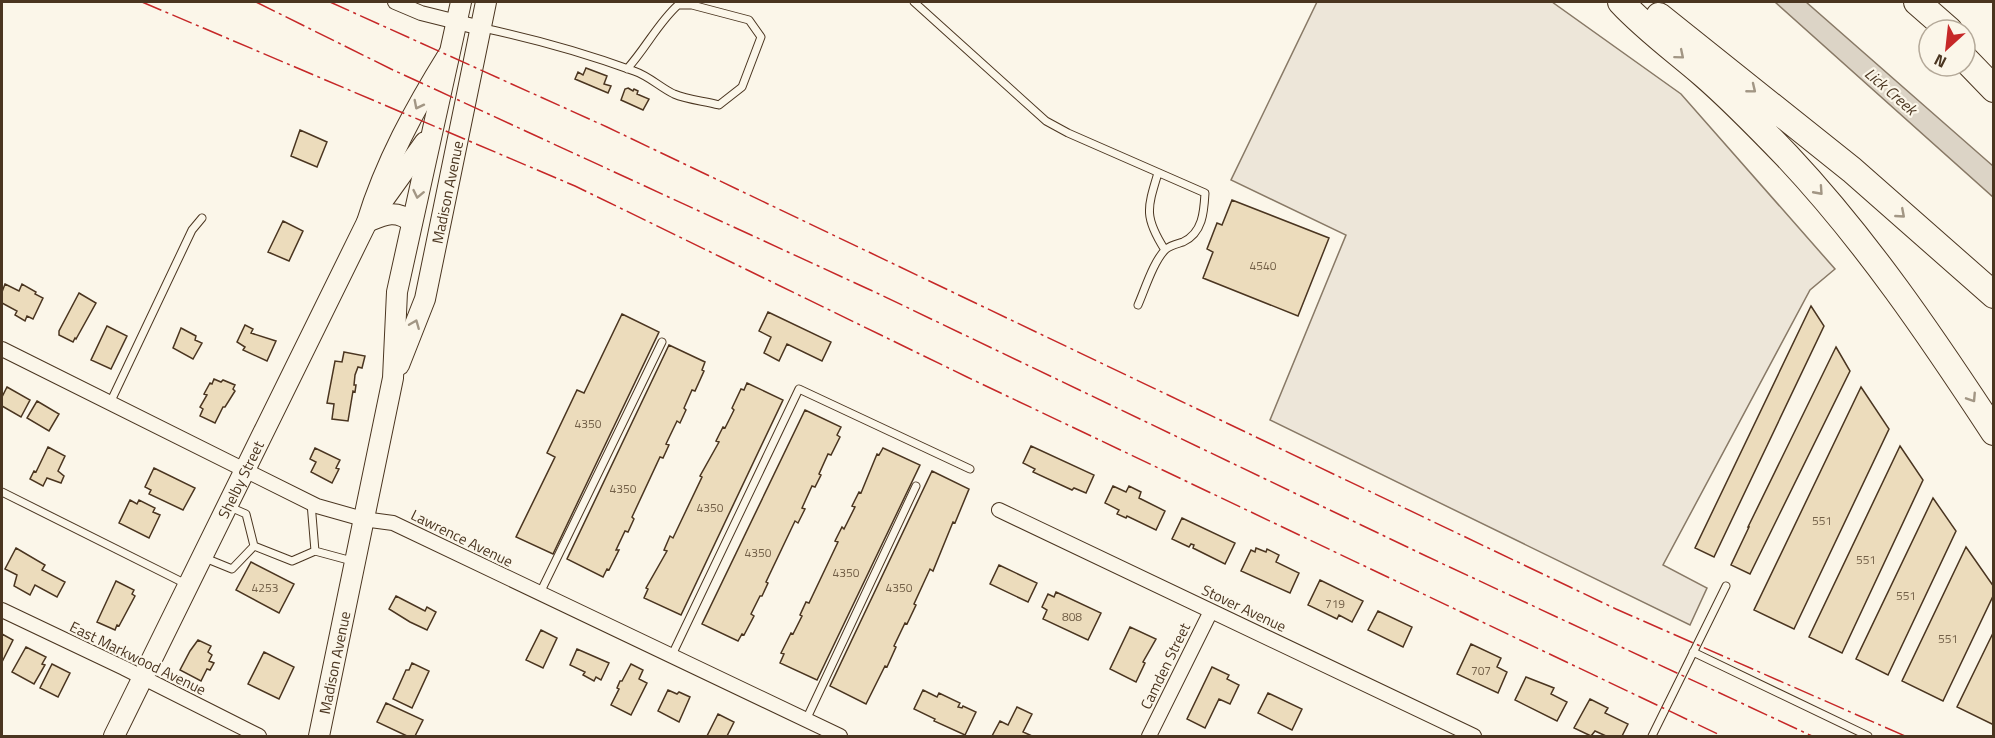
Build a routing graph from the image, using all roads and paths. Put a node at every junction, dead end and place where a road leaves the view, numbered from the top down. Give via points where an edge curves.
1 (395, 2) edge
2 (461, 2) edge
3 (486, 2) edge
4 (914, 2) edge
5 (1621, 2) edge
6 (1639, 2) edge
7 (1911, 2) edge
8 (1917, 2) edge
9 (1926, 18) edge
10 (1935, 18) edge
11 (456, 23) junction
12 (481, 27) junction
13 (1977, 54) edge
14 (448, 55) junction
15 (1994, 68) edge
16 (627, 69) junction
17 (472, 71) junction
18 (1977, 71) edge
19 (1994, 89) edge
20 (431, 133) junction
21 (1158, 173) junction
22 (202, 218) dead end
23 (367, 222) junction
24 (412, 222) junction
25 (1165, 250) junction
26 (1994, 295) edge
27 (1138, 305) dead end
28 (662, 342) dead end
29 (2, 349) edge
30 (393, 378) junction
31 (110, 403) junction
32 (1994, 432) edge
33 (970, 470) dead end
34 (245, 471) junction
35 (916, 486) dead end
36 (2, 492) edge
37 (311, 503) junction
38 (228, 506) junction
39 (999, 510) dead end
40 (363, 519) junction
41 (254, 546) junction
42 (315, 551) junction
43 (202, 557) junction
44 (355, 561) junction
45 (188, 586) junction
46 (1726, 586) dead end
47 (540, 594) junction
48 (2, 610) edge
49 (1211, 611) junction
50 (1693, 652) junction
51 (671, 657) junction
52 (142, 678) junction
53 (806, 720) junction
54 (114, 736) edge
55 (258, 736) edge
56 (319, 736) edge
57 (840, 736) edge
58 (1149, 736) edge
59 (1474, 736) edge
60 (1652, 736) edge
61 (1868, 736) edge

1 - 11 street
2 - 11 main road, Madison Avenue
3 - 12 main road, Madison Avenue
4 - 21 lane via 1046,121
5 -> 32 highway via 1747,115 1826,199 1880,266
6 -> 26 highway via 1809,135
7 - 9 highway
8 - 10 highway
11 - 12 street
11 - 14 main road, Madison Avenue
12 - 16 lane via 588,54
12 - 17 main road, Madison Avenue
13 - 15 highway
14 - 20 main road, Madison Avenue
14 -> 23 main road, Shelby Street via 420,99 378,185
16 - 16 lane via 676,95 719,105 742,87 760,37 749,20 678,5
17 - 20 main road, Shelby Street
30 -> 17 main road, Madison Avenue via 425,299
18 - 19 highway
20 - 23 main road, Shelby Street
20 -> 24 main road, Madison Avenue
21 - 25 lane via 1148,212 1150,224
21 - 25 lane via 1205,193 1197,232
22 - 31 lane via 192,230
23 - 24 main road via 387,213
23 - 34 main road, Shelby Street
24 - 30 main road, Madison Avenue via 396,292
25 - 27 lane
28 - 47 lane
29 - 31 street, Lawrence Avenue
30 - 40 main road, Madison Avenue
31 - 34 street, Lawrence Avenue
33 - 51 lane via 799,389
34 - 37 street, Lawrence Avenue
34 - 38 main road, Shelby Street
35 - 53 lane
36 - 45 lane
37 - 40 street, Lawrence Avenue
37 - 42 lane
38 - 41 lane via 246,514
38 - 43 main road, Shelby Street
39 - 49 street, Stover Avenue
40 - 44 main road, Madison Avenue
40 - 47 street, Lawrence Avenue via 393,523
41 - 42 lane via 292,561
41 - 43 lane via 232,569
42 - 44 lane
43 - 45 main road, Shelby Street
44 - 56 main road, Madison Avenue
45 - 52 main road, Shelby Street
46 - 50 lane
47 - 51 street, Lawrence Avenue
48 - 52 street, East Markwood Avenue
49 - 58 street, Camden Street
49 - 59 street, Stover Avenue
50 - 60 lane
50 - 61 lane
51 - 53 street, Lawrence Avenue
52 - 54 main road, Shelby Street
52 - 55 street, East Markwood Avenue
53 - 57 street, Lawrence Avenue

